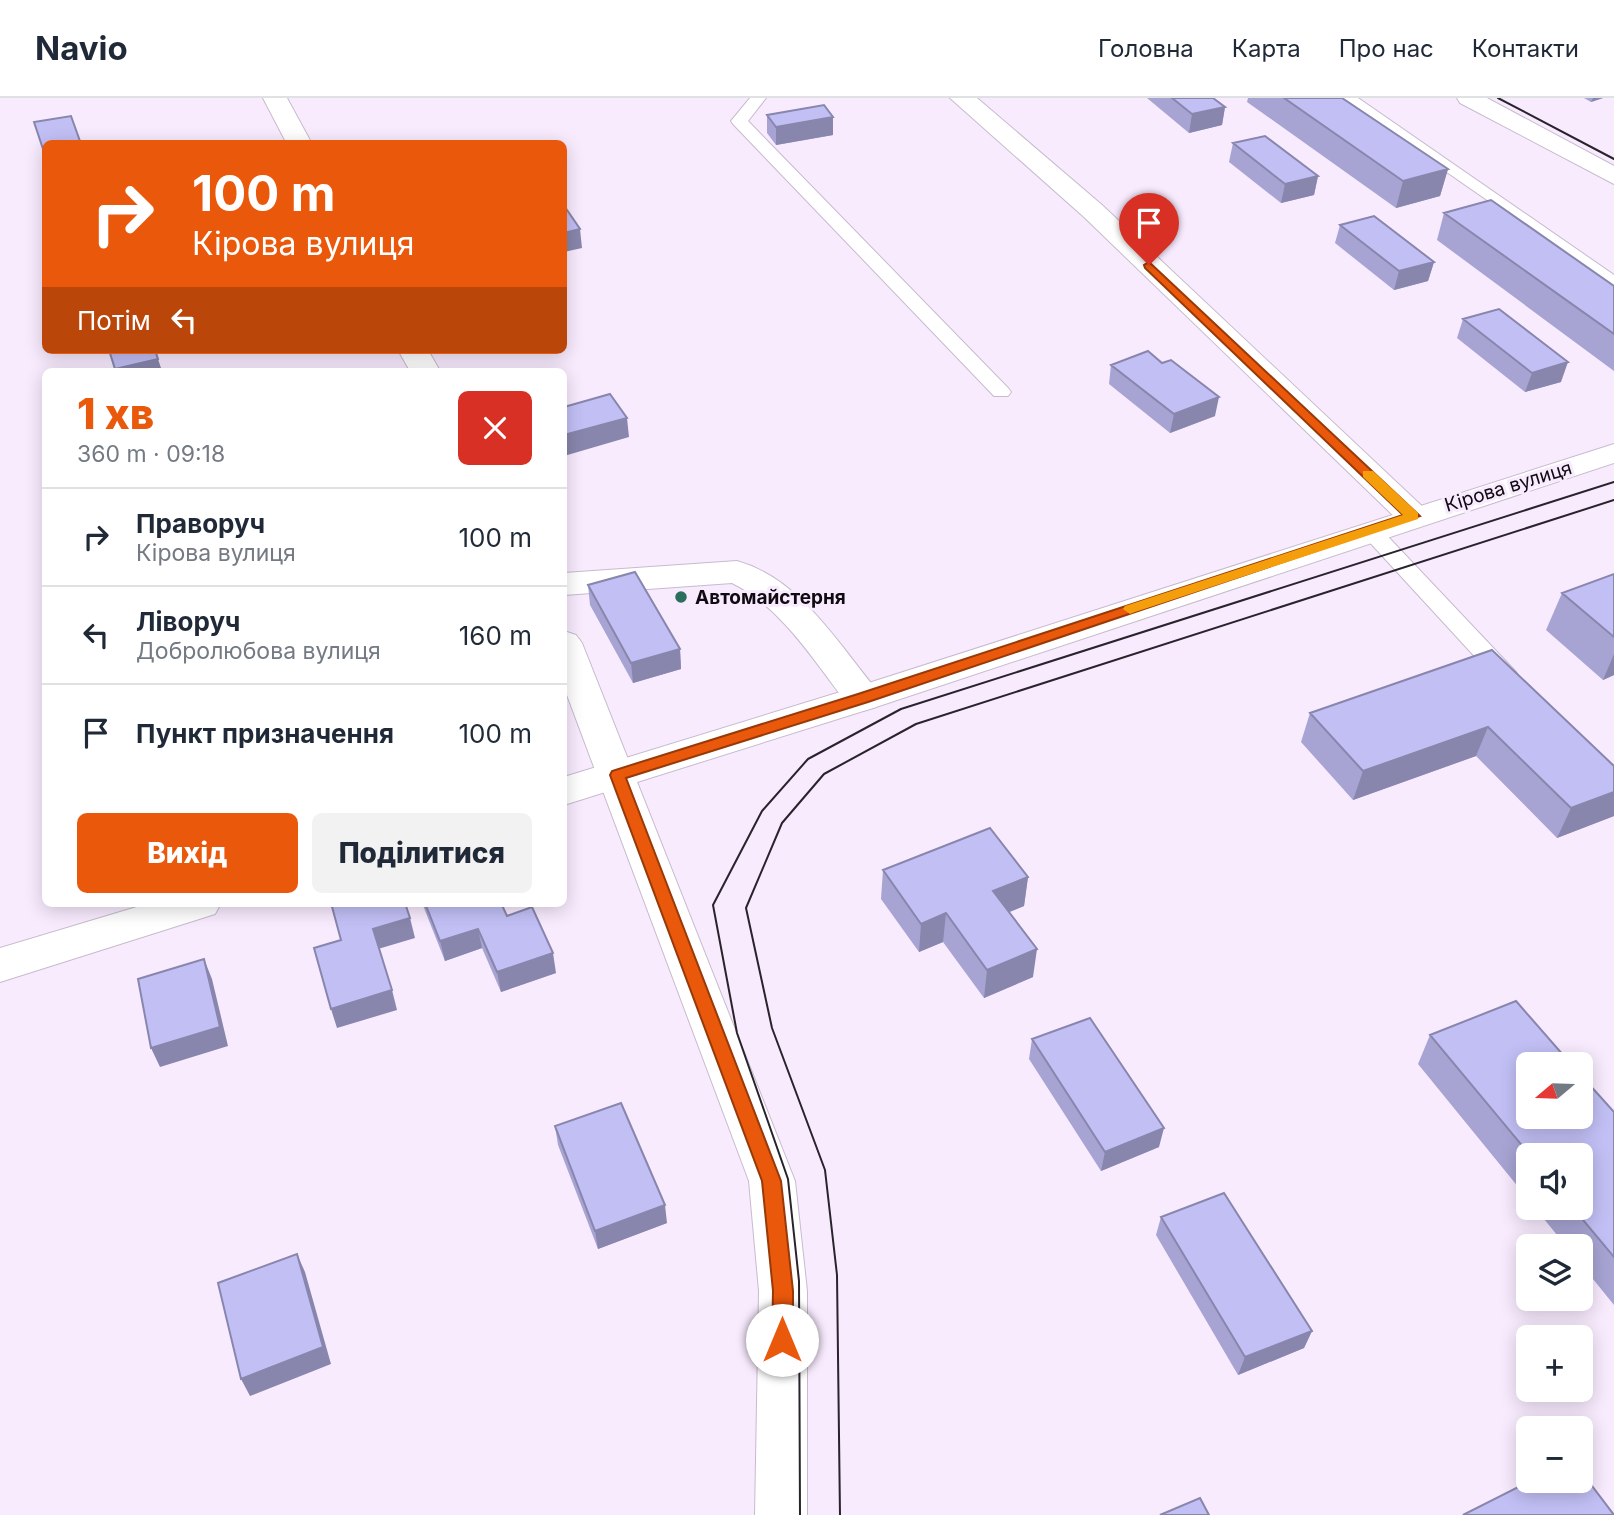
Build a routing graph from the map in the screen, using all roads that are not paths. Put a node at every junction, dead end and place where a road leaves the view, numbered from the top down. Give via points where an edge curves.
1 (275, 98) edge
2 (758, 98) edge
3 (962, 98) edge
4 (1348, 98) edge
5 (1469, 98) edge
6 (298, 140) edge
7 (1614, 176) edge
8 (1614, 283) edge
9 (1001, 392) dead end
10 (1614, 453) edge
11 (1413, 516) junction
12 (1370, 530) junction
13 (567, 584) edge
14 (567, 650) edge
15 (1520, 690) edge
16 (863, 698) junction
17 (617, 775) junction
18 (567, 790) edge
19 (188, 907) edge
20 (0, 965) edge
21 (781, 1515) edge

1 - 6 street
2 - 9 lane via 739,121
3 - 11 street via 1093,211
4 - 8 lane
5 - 7 street
10 - 11 street, Кірова вулиця
11 - 12 street, Кірова вулиця
12 - 15 lane
12 - 16 street, Кірова вулиця
13 - 16 street via 737,572 766,586 788,606
14 - 17 street
16 - 17 street, Кірова вулиця
17 - 18 street, Кірова вулиця
17 - 21 street via 772,1181 783,1291
19 - 20 street

